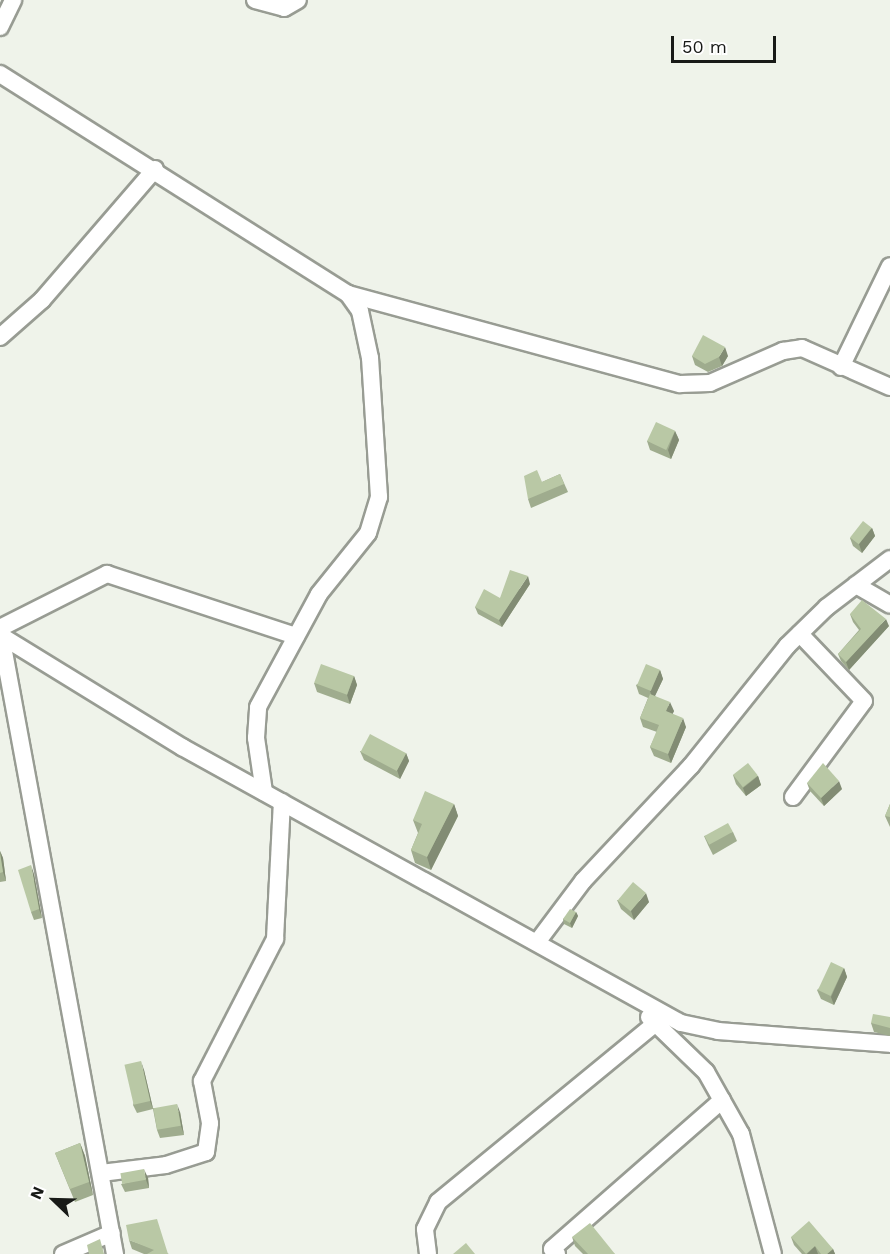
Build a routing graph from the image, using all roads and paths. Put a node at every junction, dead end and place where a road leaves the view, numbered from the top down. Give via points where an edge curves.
1 (13, 0) edge
2 (255, 0) edge
3 (298, 0) edge
4 (0, 27) edge
5 (0, 74) edge
6 (155, 168) junction
7 (888, 276) edge
8 (348, 294) junction
9 (0, 337) edge
10 (841, 367) junction
11 (890, 387) edge
12 (890, 560) edge
13 (856, 585) junction
14 (890, 605) edge
15 (0, 632) edge
16 (800, 634) junction
17 (296, 636) junction
18 (264, 792) junction
19 (793, 796) dead end
20 (282, 802) junction
21 (538, 941) junction
22 (640, 1004) junction
23 (655, 1024) junction
24 (890, 1044) edge
25 (722, 1100) junction
26 (101, 1173) junction
27 (112, 1233) junction
28 (551, 1252) edge
29 (63, 1254) edge
30 (115, 1254) edge
31 (428, 1254) edge
32 (773, 1254) edge

1 - 4 street
2 - 3 street via 277,8
5 - 6 street
6 - 8 street
6 - 9 street via 42,300
7 - 10 street
8 - 10 street via 680,384 710,384 783,351 802,348
8 - 17 street via 360,311 370,358 379,497 368,533 319,594
10 - 11 street
12 - 13 street
13 - 14 street
13 - 16 street
15 - 17 street via 107,574
15 - 18 street
15 - 26 street
16 - 19 street via 864,701
16 - 21 street via 691,766 583,881
17 - 18 street via 258,707 256,738
18 - 20 street
20 - 21 street
20 - 26 street via 275,939 202,1080 210,1123 206,1152 166,1165
21 - 22 street
22 - 23 street
22 - 24 street via 681,1023 718,1031
23 - 25 street via 706,1072
23 - 31 street via 438,1202 425,1229
25 - 28 street
25 - 32 street via 741,1134
26 - 27 street
27 - 29 street
27 - 30 street

